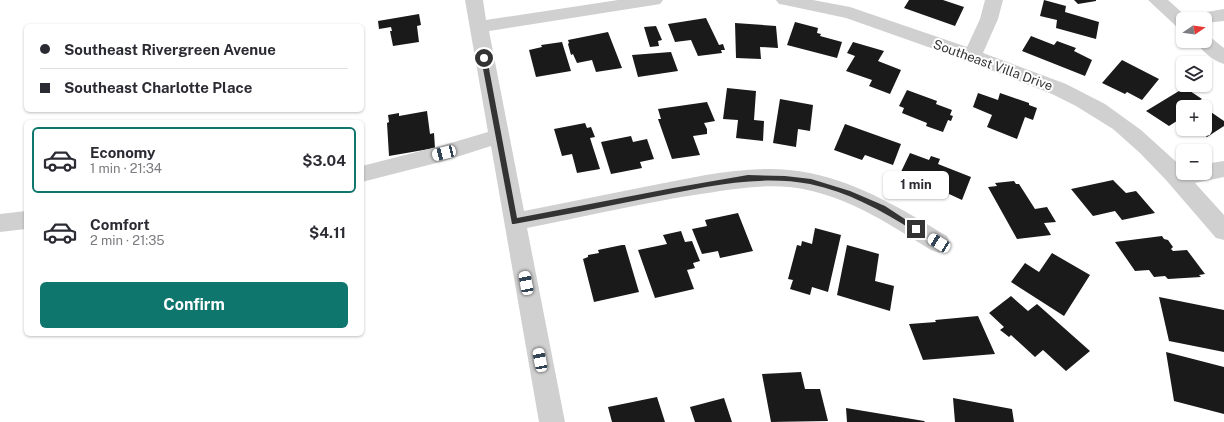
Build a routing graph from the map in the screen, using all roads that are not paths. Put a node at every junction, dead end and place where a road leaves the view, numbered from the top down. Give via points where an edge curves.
1 (474, 0) edge
2 (654, 0) edge
3 (785, 0) edge
4 (994, 0) edge
5 (1157, 0) edge
6 (1176, 14) edge
7 (1224, 15) edge
8 (1212, 17) edge
9 (478, 27) junction
10 (1212, 48) edge
11 (972, 56) junction
12 (1224, 58) edge
13 (499, 136) junction
14 (1224, 169) edge
15 (1212, 171) edge
16 (364, 173) edge
17 (1176, 178) edge
18 (1178, 180) edge
19 (24, 220) edge
20 (514, 222) junction
21 (0, 223) edge
22 (1224, 231) edge
23 (939, 243) dead end
24 (552, 422) edge

1 - 9 street
2 - 9 street
3 - 11 street, Southeast Villa Drive via 850,13
4 - 11 street via 989,19
5 - 6 street
7 - 8 street
9 - 13 street
10 - 12 street
11 - 17 street, Southeast Villa Drive via 1059,89 1100,111 1139,140
13 - 16 street
13 - 20 street
14 - 15 street
18 - 22 street, Southeast Villa Drive
19 - 21 street
20 - 23 street via 673,190 748,178 785,178 811,182 848,193 882,208
20 - 24 street

